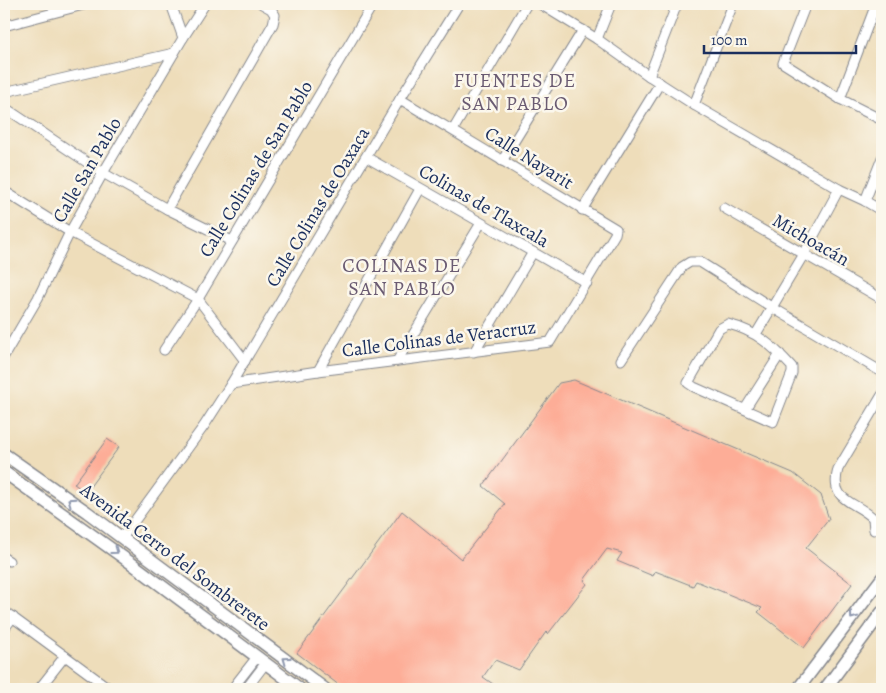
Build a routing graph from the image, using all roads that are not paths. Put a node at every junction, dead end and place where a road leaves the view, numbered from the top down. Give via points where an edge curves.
1 (87, 4) edge
2 (171, 4) edge
3 (205, 4) edge
4 (262, 4) edge
5 (373, 4) edge
6 (459, 4) edge
7 (527, 4) edge
8 (540, 4) edge
9 (611, 4) edge
10 (677, 4) edge
11 (733, 4) edge
12 (806, 4) edge
13 (876, 4) edge
14 (4, 26) edge
15 (583, 30) junction
16 (183, 38) junction
17 (597, 39) junction
18 (174, 53) junction
19 (649, 76) junction
20 (660, 83) junction
21 (4, 92) edge
22 (400, 99) junction
23 (840, 99) junction
24 (694, 104) junction
25 (4, 107) edge
26 (882, 120) edge
27 (453, 130) junction
28 (366, 157) junction
29 (882, 158) edge
30 (502, 161) junction
31 (103, 173) junction
32 (420, 188) junction
33 (839, 189) junction
34 (4, 191) edge
35 (865, 201) junction
36 (724, 208) dead end
37 (167, 209) junction
38 (582, 210) junction
39 (882, 212) edge
40 (481, 224) junction
41 (616, 229) joint
42 (70, 232) junction
43 (232, 241) junction
44 (533, 252) junction
45 (804, 254) junction
46 (587, 283) junction
47 (198, 299) junction
48 (882, 299) edge
49 (773, 308) junction
50 (756, 334) junction
51 (164, 350) dead end
52 (474, 352) junction
53 (780, 354) junction
54 (4, 356) edge
55 (621, 360) dead end
56 (246, 361) junction
57 (397, 361) junction
58 (318, 371) junction
59 (882, 372) edge
60 (231, 384) junction
61 (882, 395) edge
62 (745, 409) junction
63 (4, 454) edge
64 (4, 472) edge
65 (874, 530) dead end
66 (122, 538) junction
67 (882, 578) edge
68 (4, 611) edge
69 (882, 612) edge
70 (13, 617) junction
71 (4, 629) edge
72 (65, 656) junction
73 (261, 660) junction
74 (40, 689) edge
75 (110, 689) edge
76 (232, 689) edge
77 (246, 689) edge
78 (300, 689) edge
79 (325, 689) edge
80 (798, 689) edge
81 (825, 689) edge

1 - 14 street
2 - 16 street
3 - 16 street, Calle San Pablo
4 - 37 street via 272,9 276,16 273,24
5 - 43 street, Calle Colinas de San Pablo
6 - 22 street, Calle Colinas de Oaxaca
7 - 27 street
8 - 15 street
9 - 17 street
10 - 19 street
11 - 24 street
12 - 23 street via 783,63
13 - 23 street
15 - 17 street
15 - 30 street
16 - 18 street, Calle San Pablo
17 - 19 street
18 - 21 street
18 - 31 street, Calle San Pablo
19 - 20 street
20 - 24 street
20 - 38 street
22 - 27 street, Calle Nayarit
22 - 28 street, Calle Colinas de Oaxaca
23 - 26 street
24 - 33 street
25 - 31 street
27 - 30 street, Calle Nayarit
28 - 32 street, Colinas de Tlaxcala
28 - 56 street, Calle Colinas de Oaxaca
29 - 35 street
30 - 38 street, Calle Nayarit
31 - 37 street
31 - 42 street, Calle San Pablo
32 - 40 street, Colinas de Tlaxcala
32 - 58 street
33 - 35 street
33 - 45 street
34 - 42 street
35 - 39 street
36 - 45 street, Michoacán
37 - 43 street
38 - 41 street, Calle Nayarit
40 - 44 street, Colinas de Tlaxcala
40 - 57 street
41 - 46 street, Calle Colinas de Veracruz
42 - 47 street
42 - 54 street, Calle San Pablo via 38,298
43 - 47 street, Calle Colinas de San Pablo
44 - 46 street, Colinas de Tlaxcala
44 - 52 street
45 - 48 street, Michoacán
45 - 49 street
46 - 52 street, Calle Colinas de Veracruz via 550,342
47 - 51 street, Calle Colinas de San Pablo
47 - 56 street
49 - 50 street
49 - 55 street via 700,262 690,262 682,267
49 - 59 street
50 - 53 street
50 - 62 street via 728,324 719,329 688,383
52 - 57 street, Calle Colinas de Veracruz
53 - 62 street
53 - 62 street via 792,367 792,373 776,418 773,422 768,421
56 - 60 street, Calle Colinas de Oaxaca
57 - 58 street, Calle Colinas de Veracruz
58 - 60 street, Calle Colinas de Veracruz
60 - 66 street, Calle Colinas de Oaxaca
61 - 65 street via 842,460 835,480 836,491 872,518
66 -> 63 main road, Avenida Cerro del Sombrerete
64 -> 73 main road, Avenida Cerro del Sombrerete
79 -> 66 main road, Avenida Cerro del Sombrerete
67 -> 80 main road
68 - 70 street
69 - 81 main road
70 - 71 street
70 - 72 street
72 - 74 street
72 - 75 street
73 - 76 street
73 - 77 street
73 - 78 main road, Avenida Cerro del Sombrerete

